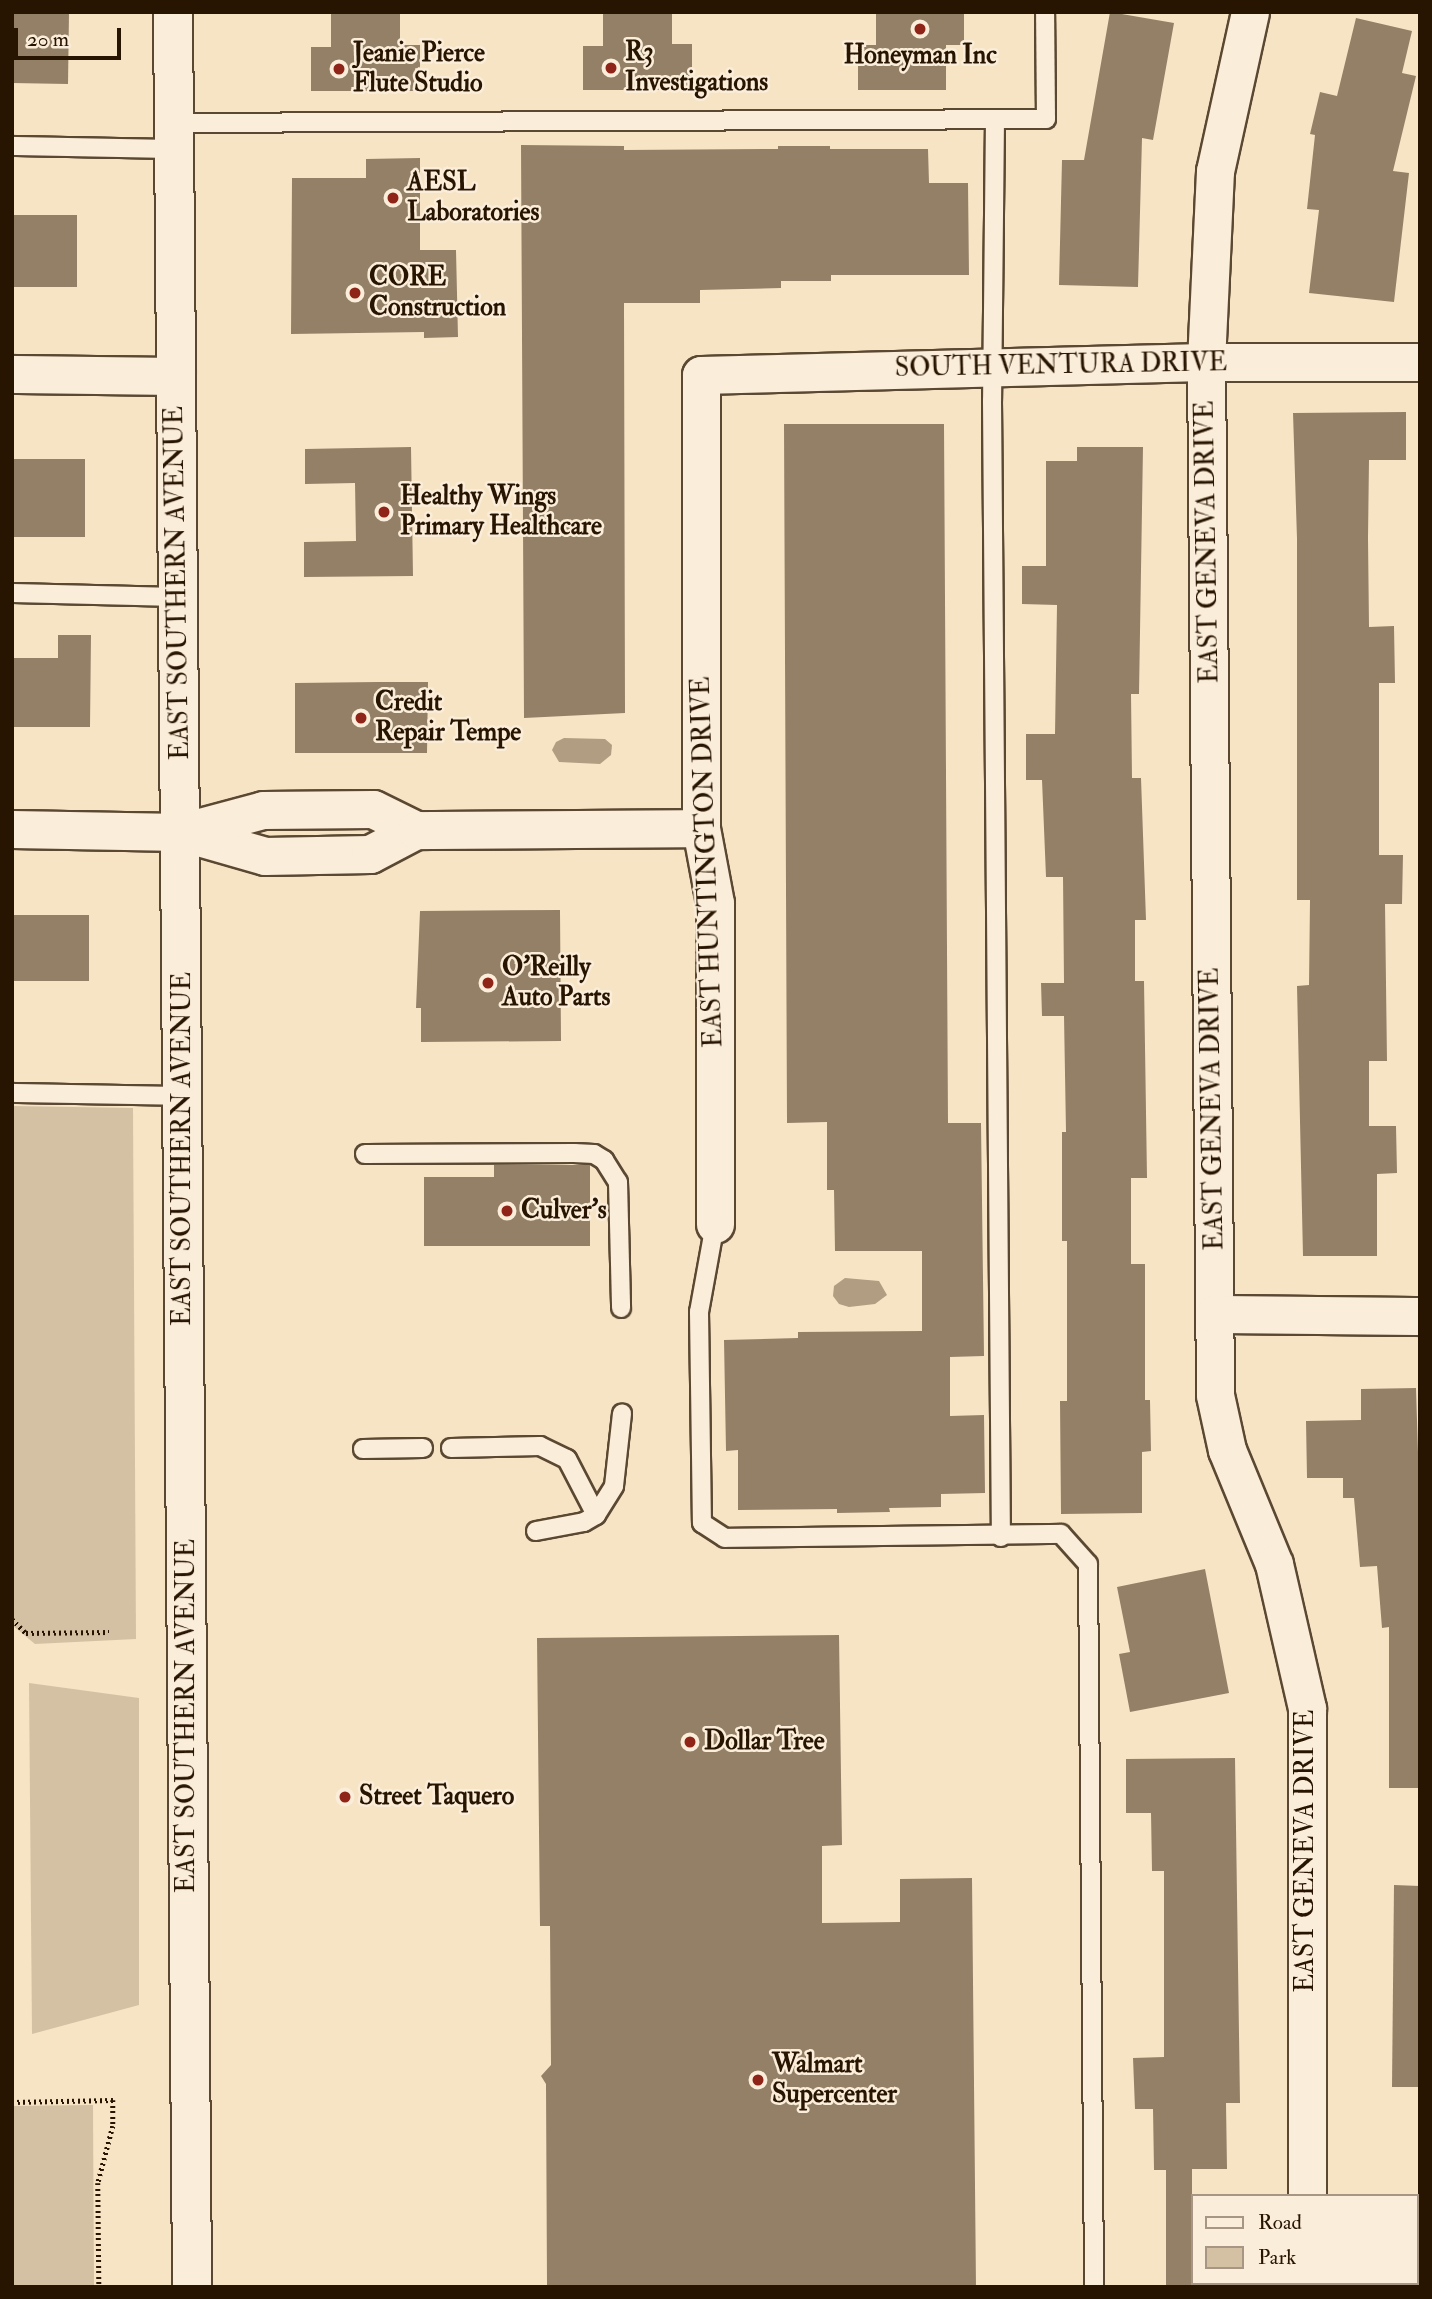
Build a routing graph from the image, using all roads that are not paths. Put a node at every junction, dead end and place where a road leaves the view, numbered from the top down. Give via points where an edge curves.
1 (173, 12) edge
2 (1045, 12) edge
3 (1250, 12) edge
4 (995, 119) junction
5 (174, 136) junction
6 (12, 146) edge
7 (1206, 362) junction
8 (1420, 362) edge
9 (992, 367) junction
10 (12, 374) edge
11 (701, 375) joint
12 (176, 376) junction
13 (12, 593) edge
14 (178, 597) junction
15 (701, 828) junction
16 (12, 829) edge
17 (180, 832) junction
18 (12, 1093) edge
19 (182, 1096) junction
20 (365, 1154) dead end
21 (715, 1224) joint
22 (621, 1308) dead end
23 (1215, 1314) junction
24 (1420, 1316) edge
25 (622, 1413) dead end
26 (423, 1448) dead end
27 (451, 1448) dead end
28 (363, 1449) dead end
29 (596, 1515) junction
30 (536, 1531) dead end
31 (1001, 1537) junction
32 (1307, 2194) edge
33 (192, 2287) edge
34 (1094, 2287) edge

1 - 5 main road, EAST SOUTHERN AVENUE
2 - 4 lane via 1046,119
3 - 7 street, EAST GENEVA DRIVE via 1215,172
4 - 5 lane
4 - 9 lane
5 - 6 lane
5 - 12 main road, EAST SOUTHERN AVENUE
7 - 8 street, SOUTH VENTURA DRIVE
7 - 9 street, SOUTH VENTURA DRIVE
7 - 23 street, EAST GENEVA DRIVE
9 - 11 street, SOUTH VENTURA DRIVE
9 - 31 lane
10 - 12 street
11 - 15 street, EAST HUNTINGTON DRIVE
12 - 14 main road, EAST SOUTHERN AVENUE
13 - 14 lane
14 - 17 main road, EAST SOUTHERN AVENUE
15 - 17 street via 416,830 370,854 265,856
15 - 21 street, EAST HUNTINGTON DRIVE via 715,903
16 - 17 street
17 - 19 main road, EAST SOUTHERN AVENUE
18 - 19 lane
19 - 33 main road, EAST SOUTHERN AVENUE
20 - 22 lane via 574,1153 594,1154 604,1160 618,1182
21 - 31 lane via 699,1312 702,1523 725,1538
23 - 24 street
23 - 32 street, EAST GENEVA DRIVE via 1215,1395 1227,1450 1274,1564 1307,1708
25 - 29 lane via 614,1486
26 - 28 lane
27 - 29 lane via 540,1446 567,1459
29 - 30 lane via 584,1522
31 - 34 lane via 1060,1534 1088,1564

